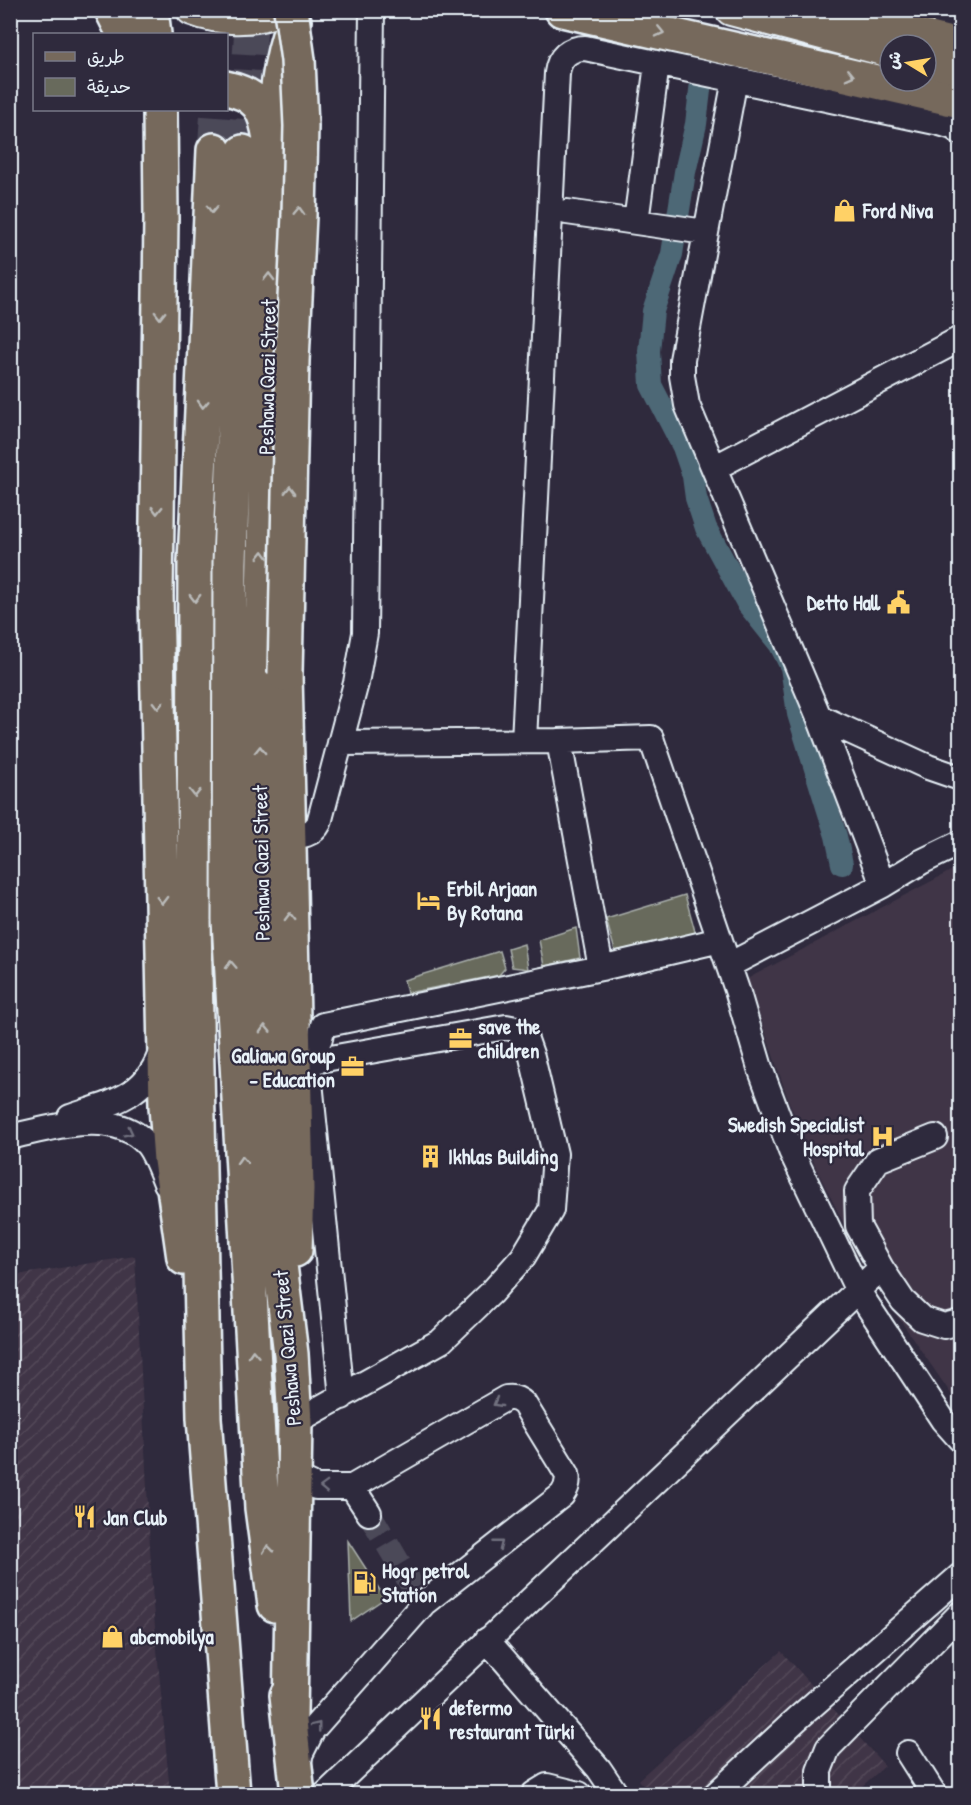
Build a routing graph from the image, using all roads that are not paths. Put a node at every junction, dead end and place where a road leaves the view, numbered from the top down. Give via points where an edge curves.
1 (111, 10) edge
2 (151, 10) edge
3 (192, 10) edge
4 (279, 10) edge
5 (291, 10) edge
6 (297, 10) edge
7 (372, 10) edge
8 (562, 10) edge
9 (731, 10) edge
10 (823, 10) edge
11 (946, 10) edge
12 (123, 33) edge
13 (154, 33) edge
14 (878, 49) edge
15 (940, 60) edge
16 (657, 64) junction
17 (960, 71) edge
18 (735, 79) junction
19 (228, 88) edge
20 (960, 101) edge
21 (147, 111) edge
22 (160, 111) edge
23 (184, 111) edge
24 (960, 132) edge
25 (243, 154) junction
26 (567, 212) dead end
27 (161, 219) junction
28 (636, 222) junction
29 (705, 232) junction
30 (160, 275) junction
31 (960, 339) edge
32 (714, 468) junction
33 (819, 717) junction
34 (524, 741) junction
35 (559, 741) junction
36 (340, 743) junction
37 (957, 782) edge
38 (288, 837) junction
39 (960, 843) edge
40 (883, 885) junction
41 (720, 940) junction
42 (729, 965) junction
43 (601, 968) junction
44 (165, 1035) junction
45 (301, 1073) junction
46 (10, 1137) edge
47 (935, 1137) dead end
48 (177, 1215) junction
49 (881, 1268) junction
50 (858, 1291) junction
51 (903, 1301) junction
52 (960, 1322) edge
53 (879, 1325) junction
54 (291, 1354) junction
55 (342, 1397) junction
56 (204, 1418) junction
57 (295, 1422) junction
58 (960, 1439) edge
59 (294, 1469) junction
60 (352, 1487) junction
61 (369, 1513) tunnel mouth
62 (960, 1576) edge
63 (960, 1614) edge
64 (487, 1641) junction
65 (290, 1716) junction
66 (908, 1753) dead end
67 (297, 1787) edge
68 (233, 1794) edge
69 (326, 1794) edge
70 (534, 1794) edge
71 (579, 1794) edge
72 (616, 1794) edge
73 (716, 1794) edge
74 (819, 1794) edge
75 (934, 1794) edge

1 - 12 highway
2 - 13 highway
3 - 4 main road via 213,16 254,18
38 -> 5 highway, bridge via 285,674 301,126
6 - 25 highway, Peshawa Qazi Street via 281,64 276,110
7 - 36 street via 365,633
8 -> 15 highway
9 - 14 main road
10 - 15 main road
11 - 15 street
15 - 17 main road
15 - 20 highway
16 - 18 street
16 - 28 street
16 - 34 street via 585,48 571,50 558,66
18 - 24 street via 947,124
18 - 29 street
19 - 25 highway via 253,98 264,110
21 - 30 highway
22 - 27 highway, Peshawa Qazi Street
23 - 27 highway via 172,150
54 -> 25 highway, Peshawa Qazi Street via 273,1208 258,852
25 -> 56 highway, Peshawa Qazi Street via 195,562 194,921
65 -> 25 highway, Peshawa Qazi Street via 262,1508 229,920 230,563
26 - 28 street
27 - 30 highway, Peshawa Qazi Street
28 - 29 street
29 - 32 street via 682,376 687,405
30 -> 44 highway, Peshawa Qazi Street via 156,596
31 - 32 street
32 - 33 street
33 - 37 street
33 - 40 street
34 - 35 street
34 - 36 street
35 - 41 street via 651,738
35 - 43 street
36 - 38 street via 317,828 308,834
45 -> 38 highway
39 - 40 street
40 - 42 street
41 - 42 street
41 - 43 street
42 - 50 street via 760,1068 791,1150
43 - 45 street via 323,1025
44 - 46 street via 156,1066 139,1089 119,1100
44 - 48 highway, Peshawa Qazi Street via 166,1106
45 - 54 highway
45 - 55 street
45 - 55 street via 516,1029 526,1040 532,1057 555,1154 551,1210 523,1257 441,1341
46 -> 48 street via 77,1123 123,1128 148,1146
47 - 49 street via 878,1160 857,1191 858,1226
48 - 56 highway, Peshawa Qazi Street
49 - 50 street
49 - 51 street
50 - 53 street
50 - 64 street
51 - 52 street via 922,1319 944,1326
51 - 53 street
53 - 58 street
54 - 57 highway, Peshawa Qazi Street
55 - 57 street
56 - 68 highway, Peshawa Qazi Street
57 - 59 highway, Peshawa Qazi Street
60 -> 59 street via 316,1487 302,1480
59 - 65 highway, Peshawa Qazi Street
60 - 61 street
67 -> 60 street via 301,1753 313,1729 419,1596 562,1495 568,1485 567,1474 524,1404 516,1398 506,1398
62 - 73 street
63 - 74 street via 828,1748 819,1772
64 - 69 street
64 - 72 street via 599,1769
65 - 67 highway, Peshawa Qazi Street
66 - 75 street
70 - 71 street via 547,1786

